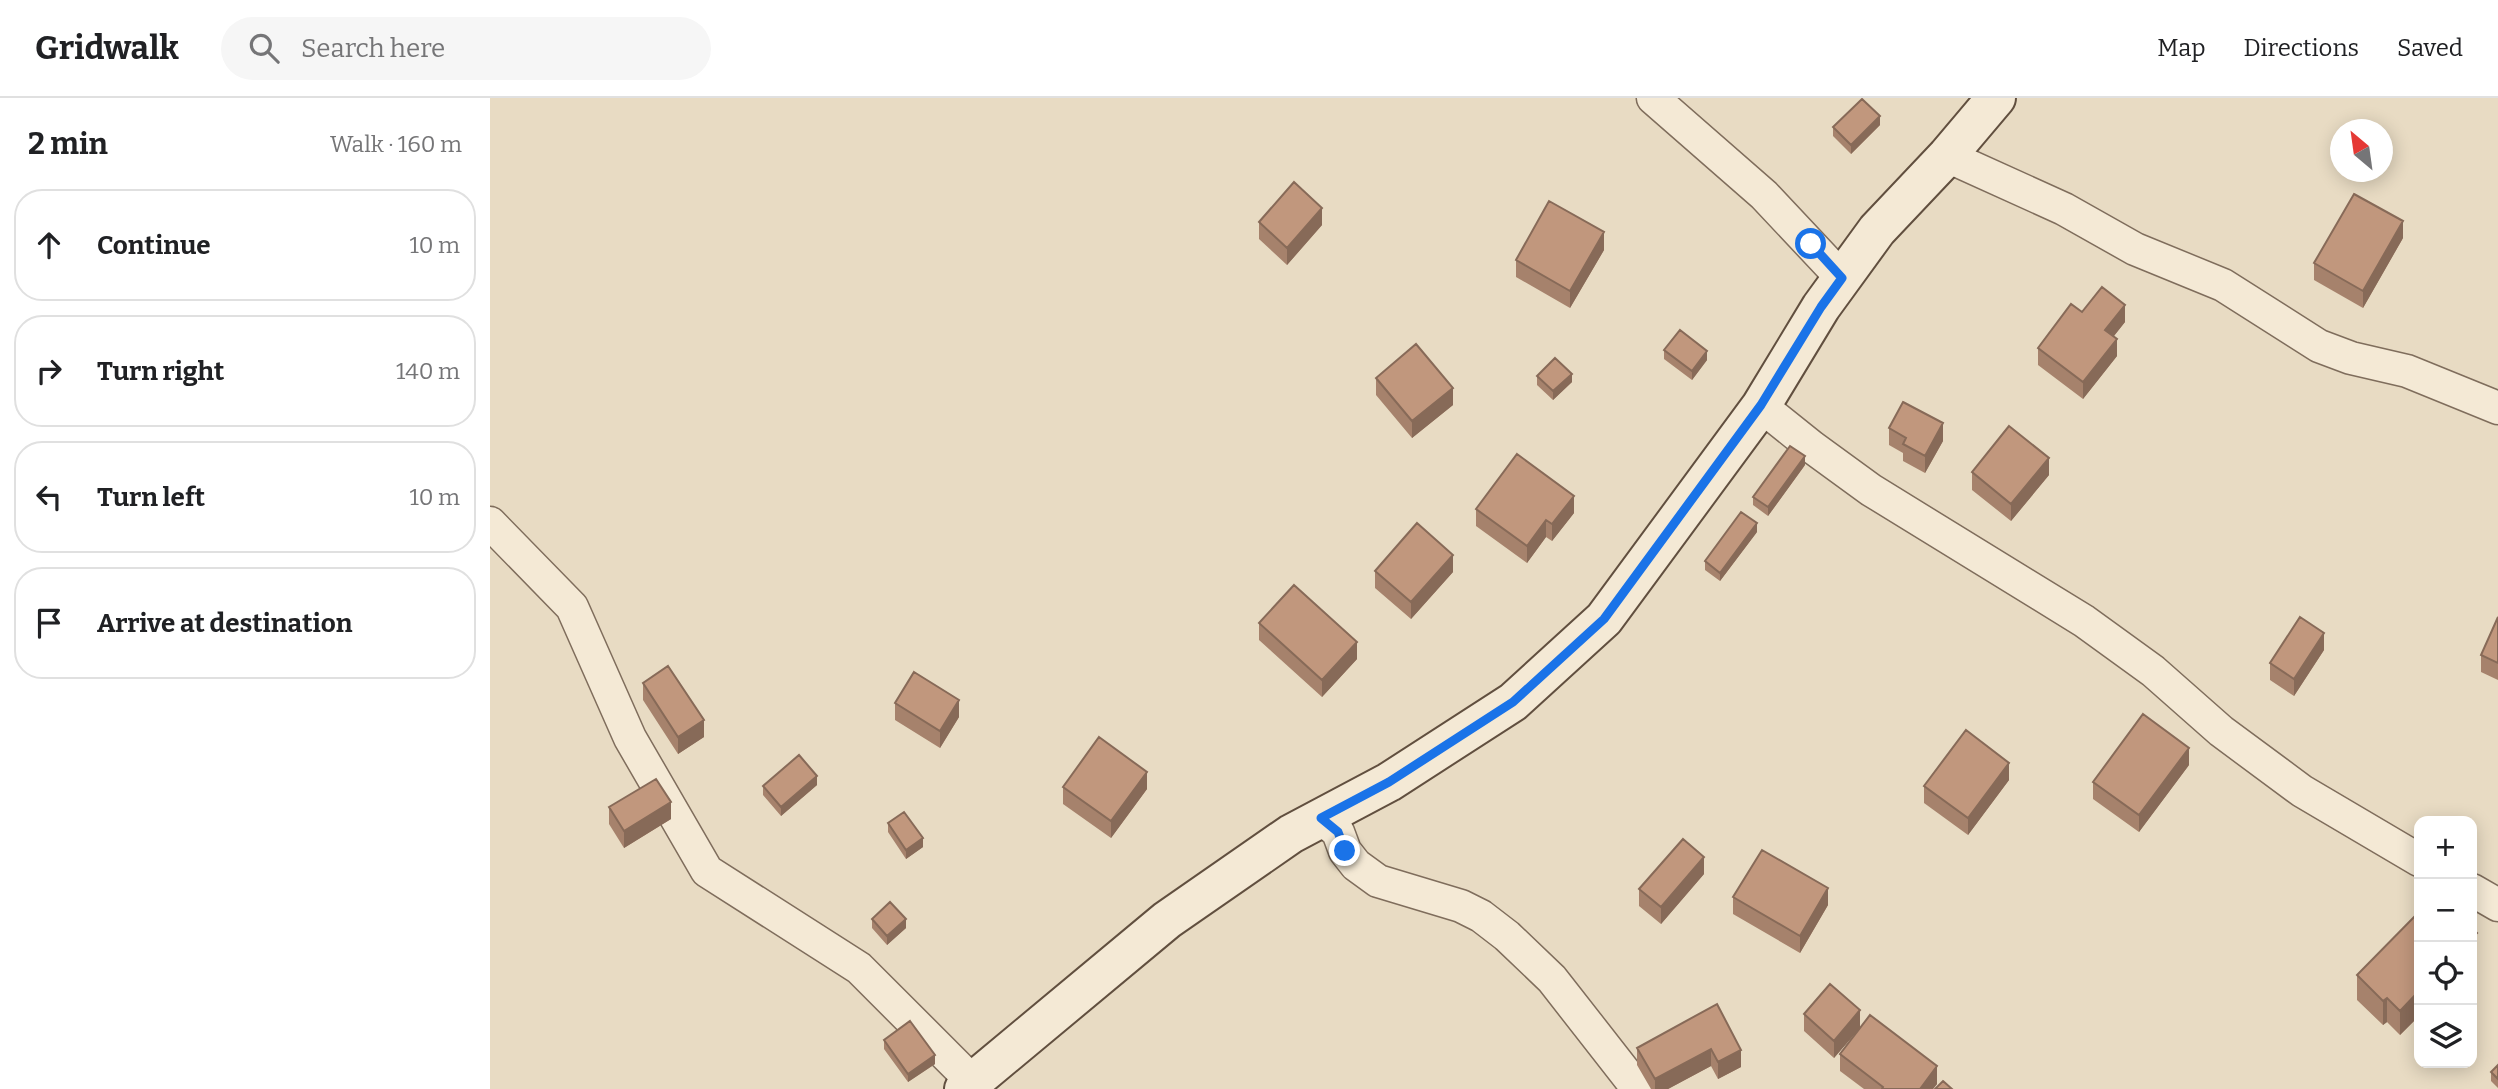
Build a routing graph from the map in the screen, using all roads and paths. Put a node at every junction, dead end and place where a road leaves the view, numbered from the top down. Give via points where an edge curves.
1 (1653, 98) edge
2 (1996, 98) edge
3 (1947, 156) junction
4 (1842, 278) junction
5 (1761, 405) junction
6 (2498, 408) edge
7 (490, 523) edge
8 (1321, 818) junction
9 (2414, 857) edge
10 (2477, 893) edge
11 (2498, 905) edge
12 (968, 1085) edge
13 (1638, 1089) edge

1 - 4 street via 1764,195
2 - 3 street
3 - 4 street via 1877,230
3 - 6 street via 2064,209 2135,249 2223,285 2319,346 2407,371
4 - 5 street
5 - 8 street via 1604,619 1513,702 1389,782
5 - 9 street via 1871,490 2084,621 2302,791
7 - 12 street via 572,607 629,738 707,871 859,968
8 - 12 street via 1167,920
8 - 13 street via 1338,832 1356,865 1378,881 1461,906 1507,936 1552,979
10 - 11 street

